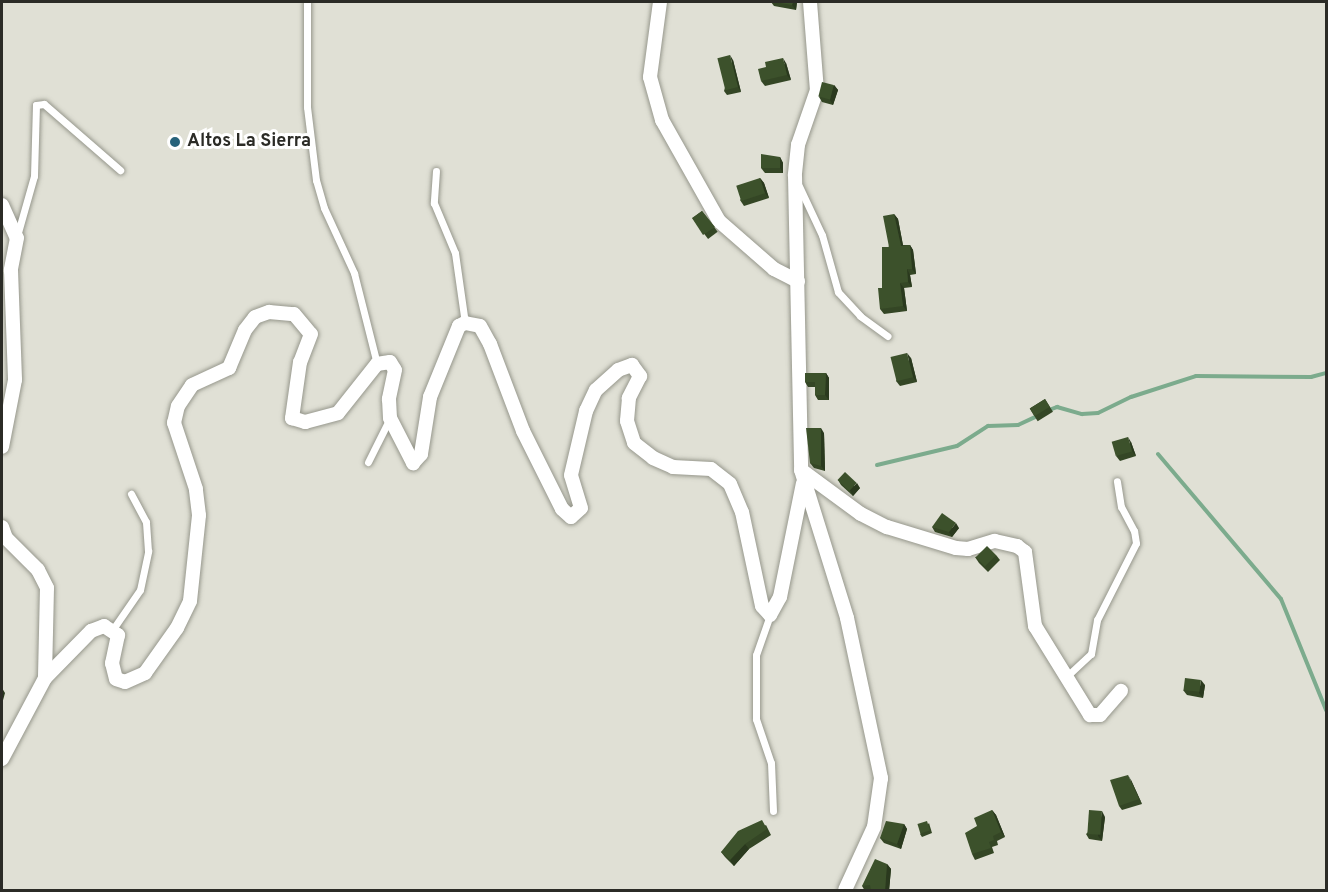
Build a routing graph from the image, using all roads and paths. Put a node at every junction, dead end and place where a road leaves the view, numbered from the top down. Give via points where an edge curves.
1 (307, 2) edge
2 (660, 2) edge
3 (810, 2) edge
4 (120, 170) dead end
5 (436, 171) dead end
6 (795, 176) junction
7 (2, 206) edge
8 (16, 238) junction
9 (798, 281) junction
10 (465, 323) junction
11 (888, 336) dead end
12 (377, 364) junction
13 (390, 418) junction
14 (2, 447) edge
15 (368, 462) dead end
16 (802, 476) junction
17 (1117, 481) dead end
18 (131, 494) dead end
19 (2, 527) edge
20 (770, 615) junction
21 (113, 629) junction
22 (1066, 677) junction
23 (45, 678) junction
24 (1121, 691) dead end
25 (2, 759) edge
26 (773, 811) dead end
27 (845, 891) edge

1 - 12 lane via 307,107 316,180 324,208 354,273
2 - 9 street via 650,76 662,120 719,221 774,269
3 - 6 street via 817,90 798,145
4 - 8 lane via 44,104 36,105 34,176
5 - 10 lane via 434,203 455,253
6 - 9 street
6 - 11 lane via 822,235 838,292 860,316
7 - 8 street
8 - 14 street via 11,270 15,380
9 - 16 street
10 - 13 street via 459,326 430,397 418,461 408,460
10 - 20 street via 480,326 490,344 523,431 562,509 572,517 581,508 571,475 586,411 596,390 618,370 632,365 639,371 627,422 634,443 663,463 711,469 730,484 742,512 762,606
12 - 13 street via 390,362 395,370
12 - 21 street via 338,412 297,423 291,410 311,334 294,314 282,311 255,317 245,330 229,368 192,385 183,395 174,423 196,489 200,515 190,601 177,628 145,673 124,682 116,679 112,663 118,635
13 - 15 lane
16 - 20 street via 780,597
16 - 22 street via 887,527 956,548 969,549 995,541 1025,552 1035,626
16 - 27 street via 847,618 881,778 874,827
17 - 22 lane via 1121,507 1134,531 1134,552 1097,620 1091,654
18 - 21 lane via 146,522 148,551 140,590
19 - 23 street via 6,538 38,570 47,588
20 - 26 lane via 756,655 756,719 771,763
21 - 23 street via 104,626 91,631
22 - 24 street via 1094,717
23 - 25 street

